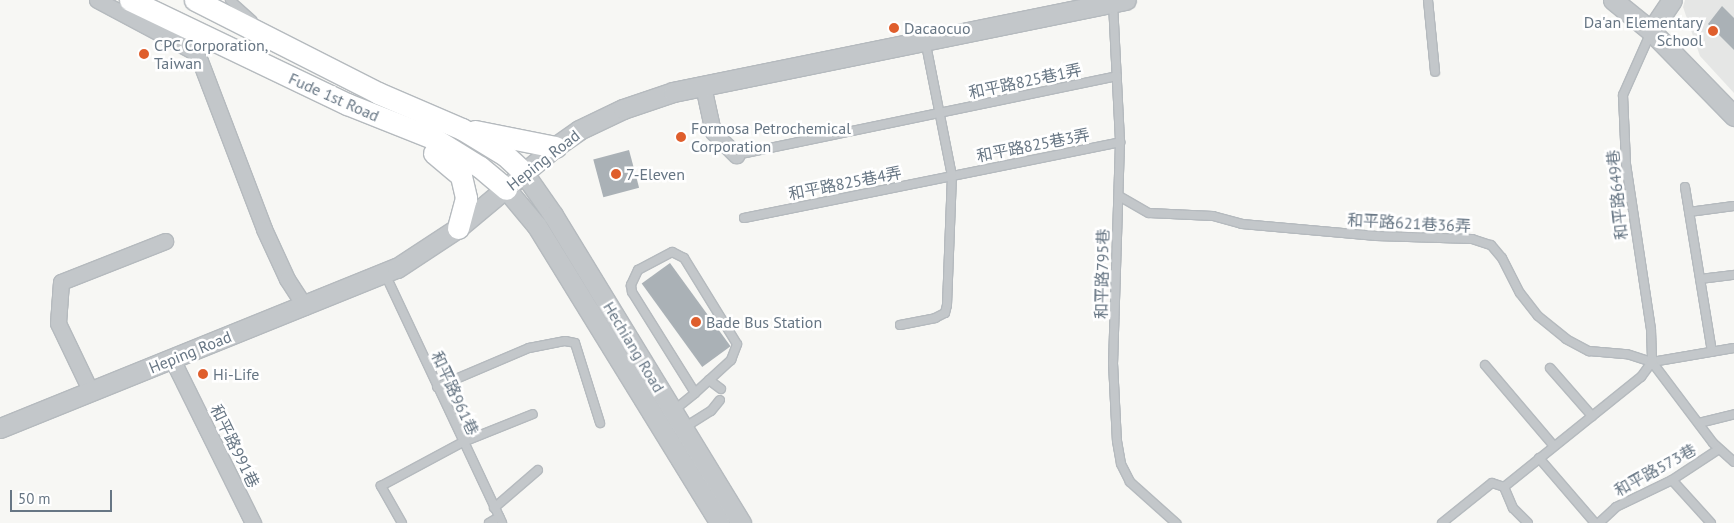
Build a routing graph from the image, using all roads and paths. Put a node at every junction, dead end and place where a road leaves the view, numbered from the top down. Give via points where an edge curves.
1 (97, 0) edge
2 (130, 0) edge
3 (194, 0) edge
4 (230, 0) edge
5 (1428, 0) edge
6 (1613, 0) edge
7 (1672, 0) edge
8 (1119, 1) edge
9 (1073, 5) edge
10 (1651, 31) junction
11 (925, 40) junction
12 (276, 41) junction
13 (1435, 72) dead end
14 (1117, 76) junction
15 (703, 86) junction
16 (347, 104) junction
17 (940, 113) junction
18 (1734, 116) edge
19 (462, 129) junction
20 (1120, 142) junction
21 (555, 146) junction
22 (736, 155) joint
23 (523, 172) junction
24 (952, 176) junction
25 (1685, 187) dead end
26 (506, 189) junction
27 (1118, 196) junction
28 (1734, 206) edge
29 (1689, 212) junction
30 (744, 218) dead end
31 (458, 228) junction
32 (165, 241) dead end
33 (385, 274) junction
34 (1734, 275) edge
35 (1700, 279) junction
36 (305, 307) junction
37 (900, 325) dead end
38 (1734, 348) edge
39 (1712, 352) junction
40 (172, 359) junction
41 (1652, 362) junction
42 (1485, 365) dead end
43 (1550, 368) dead end
44 (708, 380) junction
45 (437, 387) junction
46 (721, 389) dead end
47 (91, 392) junction
48 (694, 393) junction
49 (720, 400) dead end
50 (533, 414) dead end
51 (1734, 414) edge
52 (665, 416) junction
53 (1592, 416) junction
54 (600, 422) dead end
55 (1699, 423) junction
56 (0, 428) edge
57 (676, 433) junction
58 (463, 442) junction
59 (1554, 446) junction
60 (1719, 448) junction
61 (1539, 458) junction
62 (1734, 462) edge
63 (538, 470) dead end
64 (1672, 480) junction
65 (1504, 486) junction
66 (494, 508) junction
67 (500, 520) edge
68 (1605, 522) edge
69 (253, 523) edge
70 (402, 523) edge
71 (489, 523) edge
72 (720, 523) edge
73 (741, 523) edge
74 (1176, 523) edge
75 (1442, 523) edge
76 (1528, 523) edge
77 (1595, 523) edge
78 (1711, 523) edge

1 - 36 street via 193,51 200,61 264,228 287,279
2 - 16 main road, Fude 1st Road
3 - 12 main road, Fude 1st Road
4 - 12 lane
5 - 13 lane
6 - 10 street
7 - 10 street
8 - 9 street, Heping Road
8 - 14 lane, 和平路795巷
9 - 11 street, Heping Road
10 - 18 street
10 - 41 lane, 和平路649巷 via 1623,95 1626,164 1651,330
11 - 15 street, Heping Road
11 - 17 lane
12 - 19 main road, Fude 1st Road via 378,93
14 - 17 lane, 和平路825巷1弄
14 - 20 lane, 和平路795巷
15 - 21 street, Heping Road via 673,92 623,109 579,130
15 - 22 street via 713,132
16 - 26 main road, Fude 1st Road via 433,138 480,167
16 - 31 main road via 430,150 453,167 461,176 466,198
17 - 22 lane, 和平路825巷1弄
17 - 24 lane
19 - 21 main road
19 - 23 main road, Fude 1st Road via 504,155
20 - 24 lane, 和平路825巷3弄
20 - 27 lane, 和平路795巷
21 - 23 street, Heping Road
23 - 26 street, Heping Road
23 - 52 street, Hechiang Road via 553,215
24 - 30 lane, 和平路825巷4弄
24 - 37 lane via 948,305 944,313 935,318
25 - 29 lane
26 - 31 street, Heping Road
26 - 52 street, Hechiang Road via 537,226
27 - 41 lane, 和平路621巷36弄 via 1149,213 1213,216 1242,224 1376,236 1472,239 1491,245 1538,316 1566,339 1590,351 1627,354
27 - 74 lane, 和平路795巷 via 1113,363 1120,464 1130,482
28 - 29 lane
29 - 35 lane
31 - 33 street, Heping Road
32 - 47 street via 61,282 58,323
33 - 36 street, Heping Road
33 - 45 lane, 和平路961巷
34 - 35 lane
35 - 39 lane
36 - 40 street, Heping Road
38 - 39 lane
39 - 41 lane
40 - 47 street, Heping Road
40 - 69 street, 和平路991巷
41 - 53 lane via 1641,377
41 - 55 lane, 和平路573巷
42 - 59 lane
43 - 53 lane
44 - 46 lane
44 - 48 lane
44 - 48 lane via 735,354 734,336 684,258 672,252 664,254 638,270 631,285 632,292
45 - 54 lane via 529,348 565,341 575,343
45 - 58 lane, 和平路961巷
47 - 56 street, Heping Road
48 - 52 lane
49 - 57 lane via 711,411
50 - 58 lane
51 - 55 lane
52 - 57 street, Hechiang Road
53 - 59 lane
55 - 60 lane, 和平路573巷
57 - 72 street, Hechiang Road
57 - 73 street, Hechiang Road
58 - 66 lane, 和平路961巷
58 - 70 lane via 381,486
59 - 61 lane
60 - 62 lane, 和平路573巷
60 - 64 lane, 和平路573巷
61 - 65 lane
61 - 77 lane
63 - 66 lane
64 - 68 lane, 和平路573巷 via 1616,507
64 - 78 lane
65 - 75 lane via 1492,483
65 - 76 lane via 1513,508
66 - 67 lane, 和平路961巷
67 - 71 lane

